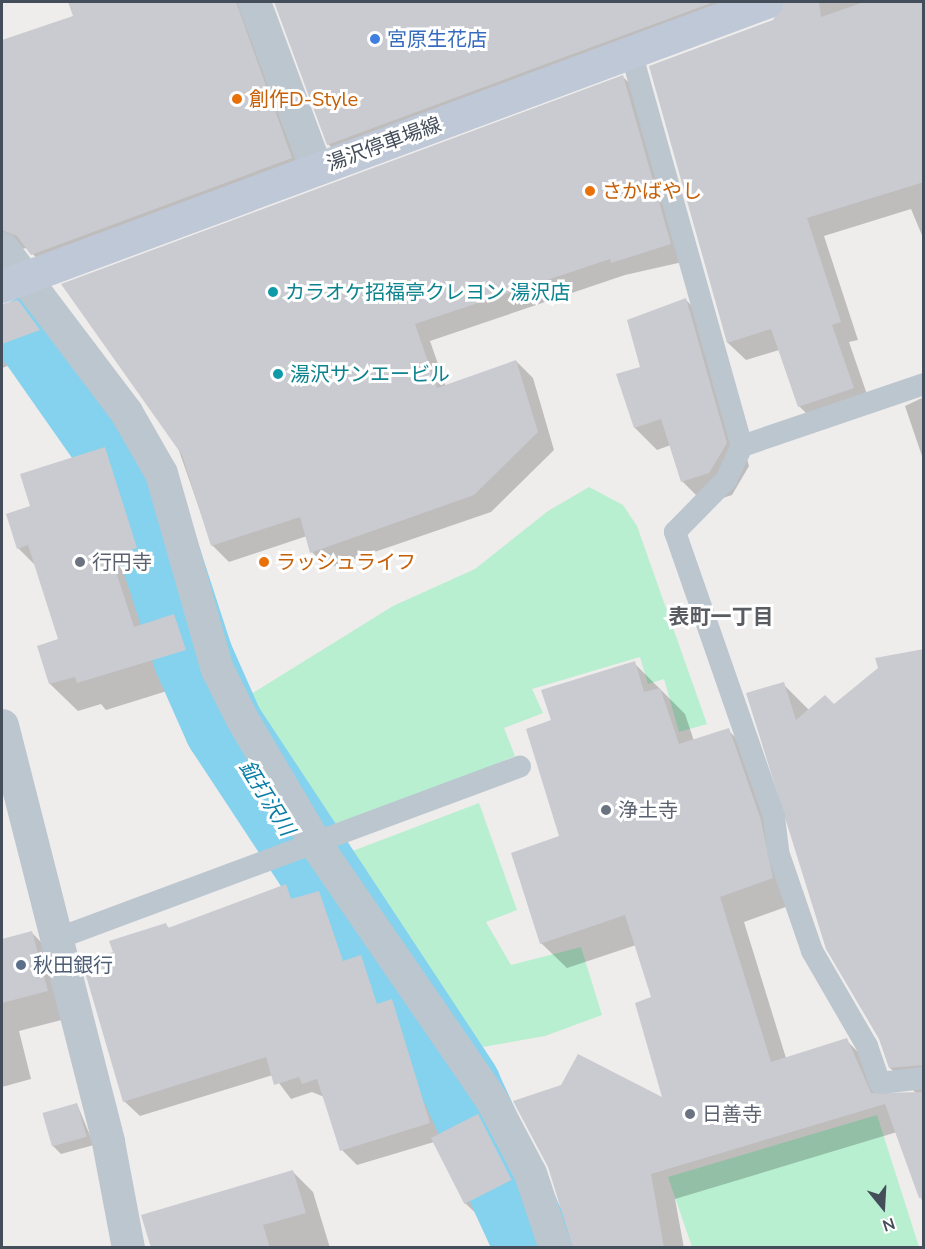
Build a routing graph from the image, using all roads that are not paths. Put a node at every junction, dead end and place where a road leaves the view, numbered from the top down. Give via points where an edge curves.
1 (254, 2) edge
2 (766, 2) edge
3 (631, 52) junction
4 (316, 169) junction
5 (2, 248) edge
6 (13, 283) edge
7 (924, 384) edge
8 (742, 446) junction
9 (2, 725) edge
10 (520, 766) dead end
11 (317, 846) junction
12 (56, 939) junction
13 (924, 1078) edge
14 (128, 1248) edge
15 (555, 1248) edge

1 - 4 street
2 - 3 main road, 湯沢停車場線
3 - 4 main road, 湯沢停車場線
3 - 8 lane
4 - 6 main road, 湯沢停車場線
5 - 6 street
6 - 11 street via 126,412 161,473 217,669
7 - 8 lane
8 - 13 lane via 726,480 675,532 774,817 778,852 812,951 867,1046 880,1083
9 - 12 street
10 - 11 lane
11 - 12 lane
11 - 15 street via 492,1101 530,1173
12 - 14 street via 108,1142

